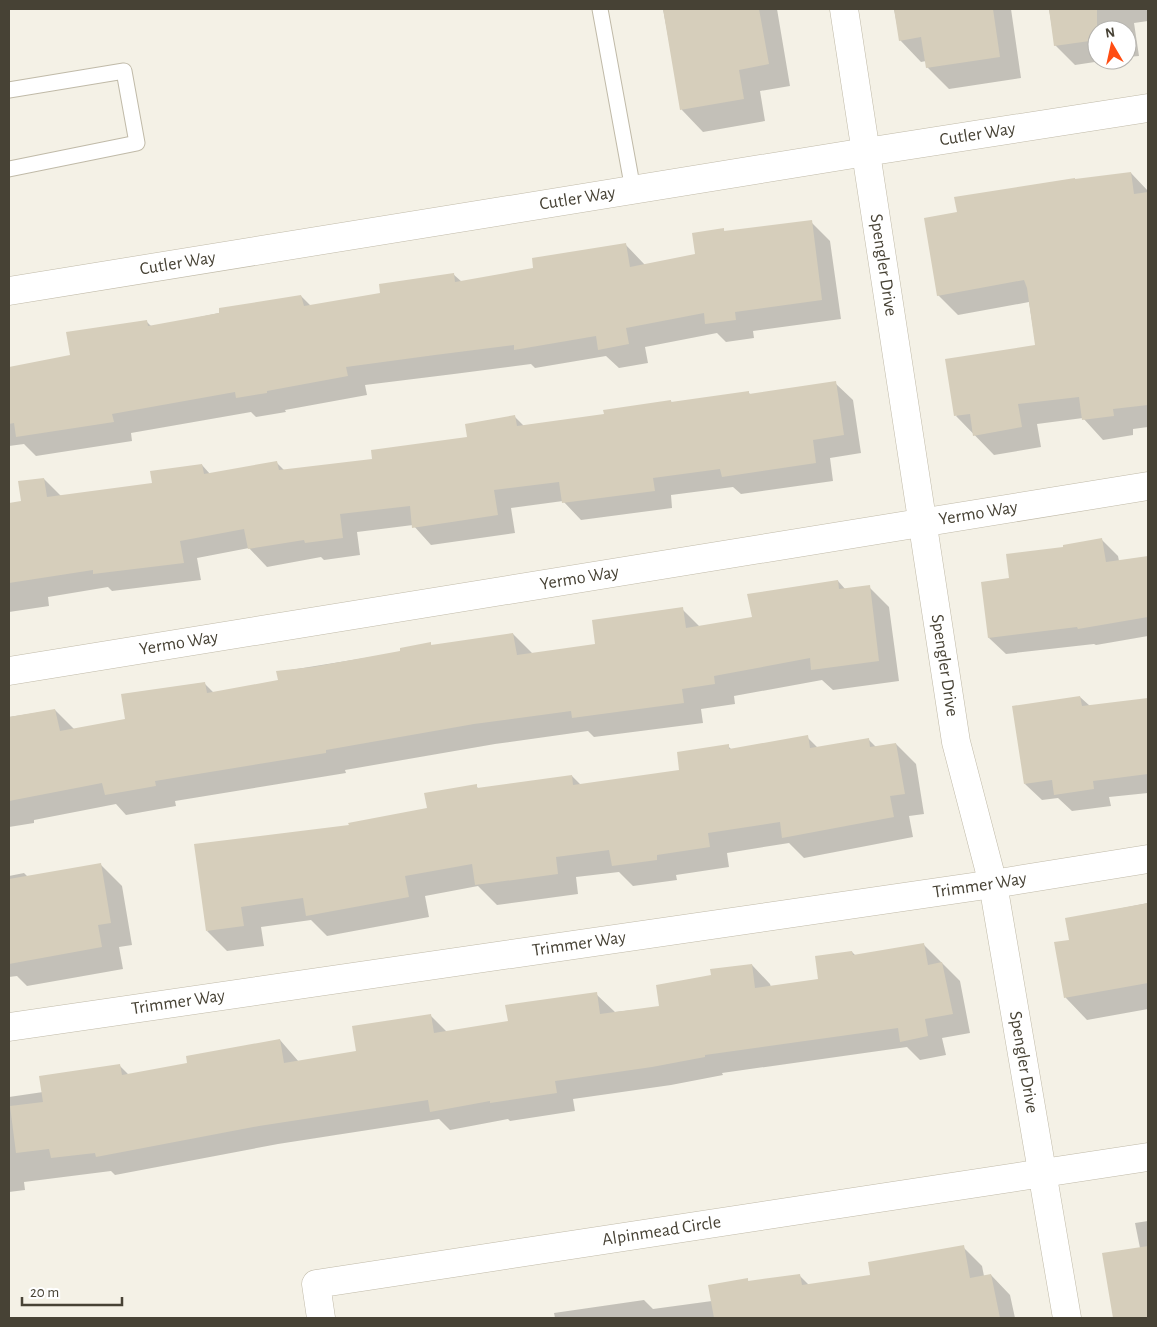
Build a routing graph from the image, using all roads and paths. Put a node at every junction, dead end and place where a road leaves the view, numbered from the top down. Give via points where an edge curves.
1 (600, 9) edge
2 (844, 9) edge
3 (9, 90) edge
4 (1148, 108) edge
5 (866, 152) junction
6 (9, 170) edge
7 (633, 190) junction
8 (9, 291) edge
9 (1148, 486) edge
10 (922, 523) junction
11 (9, 671) edge
12 (1148, 859) edge
13 (993, 884) junction
14 (9, 1027) edge
15 (1148, 1157) edge
16 (1042, 1174) junction
17 (321, 1318) edge
18 (1067, 1318) edge

1 - 7 lane
2 - 5 street, Spengler Drive
3 - 6 lane via 124,71 137,143
4 - 5 street, Cutler Way
5 - 7 street, Cutler Way
5 - 10 street, Spengler Drive
7 - 8 street, Cutler Way
9 - 10 street, Yermo Way
10 - 11 street, Yermo Way
10 - 13 street, Spengler Drive via 956,742
12 - 13 street, Trimmer Way
13 - 14 street, Trimmer Way
13 - 16 street, Spengler Drive
15 - 16 street
16 - 17 street, Alpinmead Circle via 316,1284
16 - 18 street, Spengler Drive

